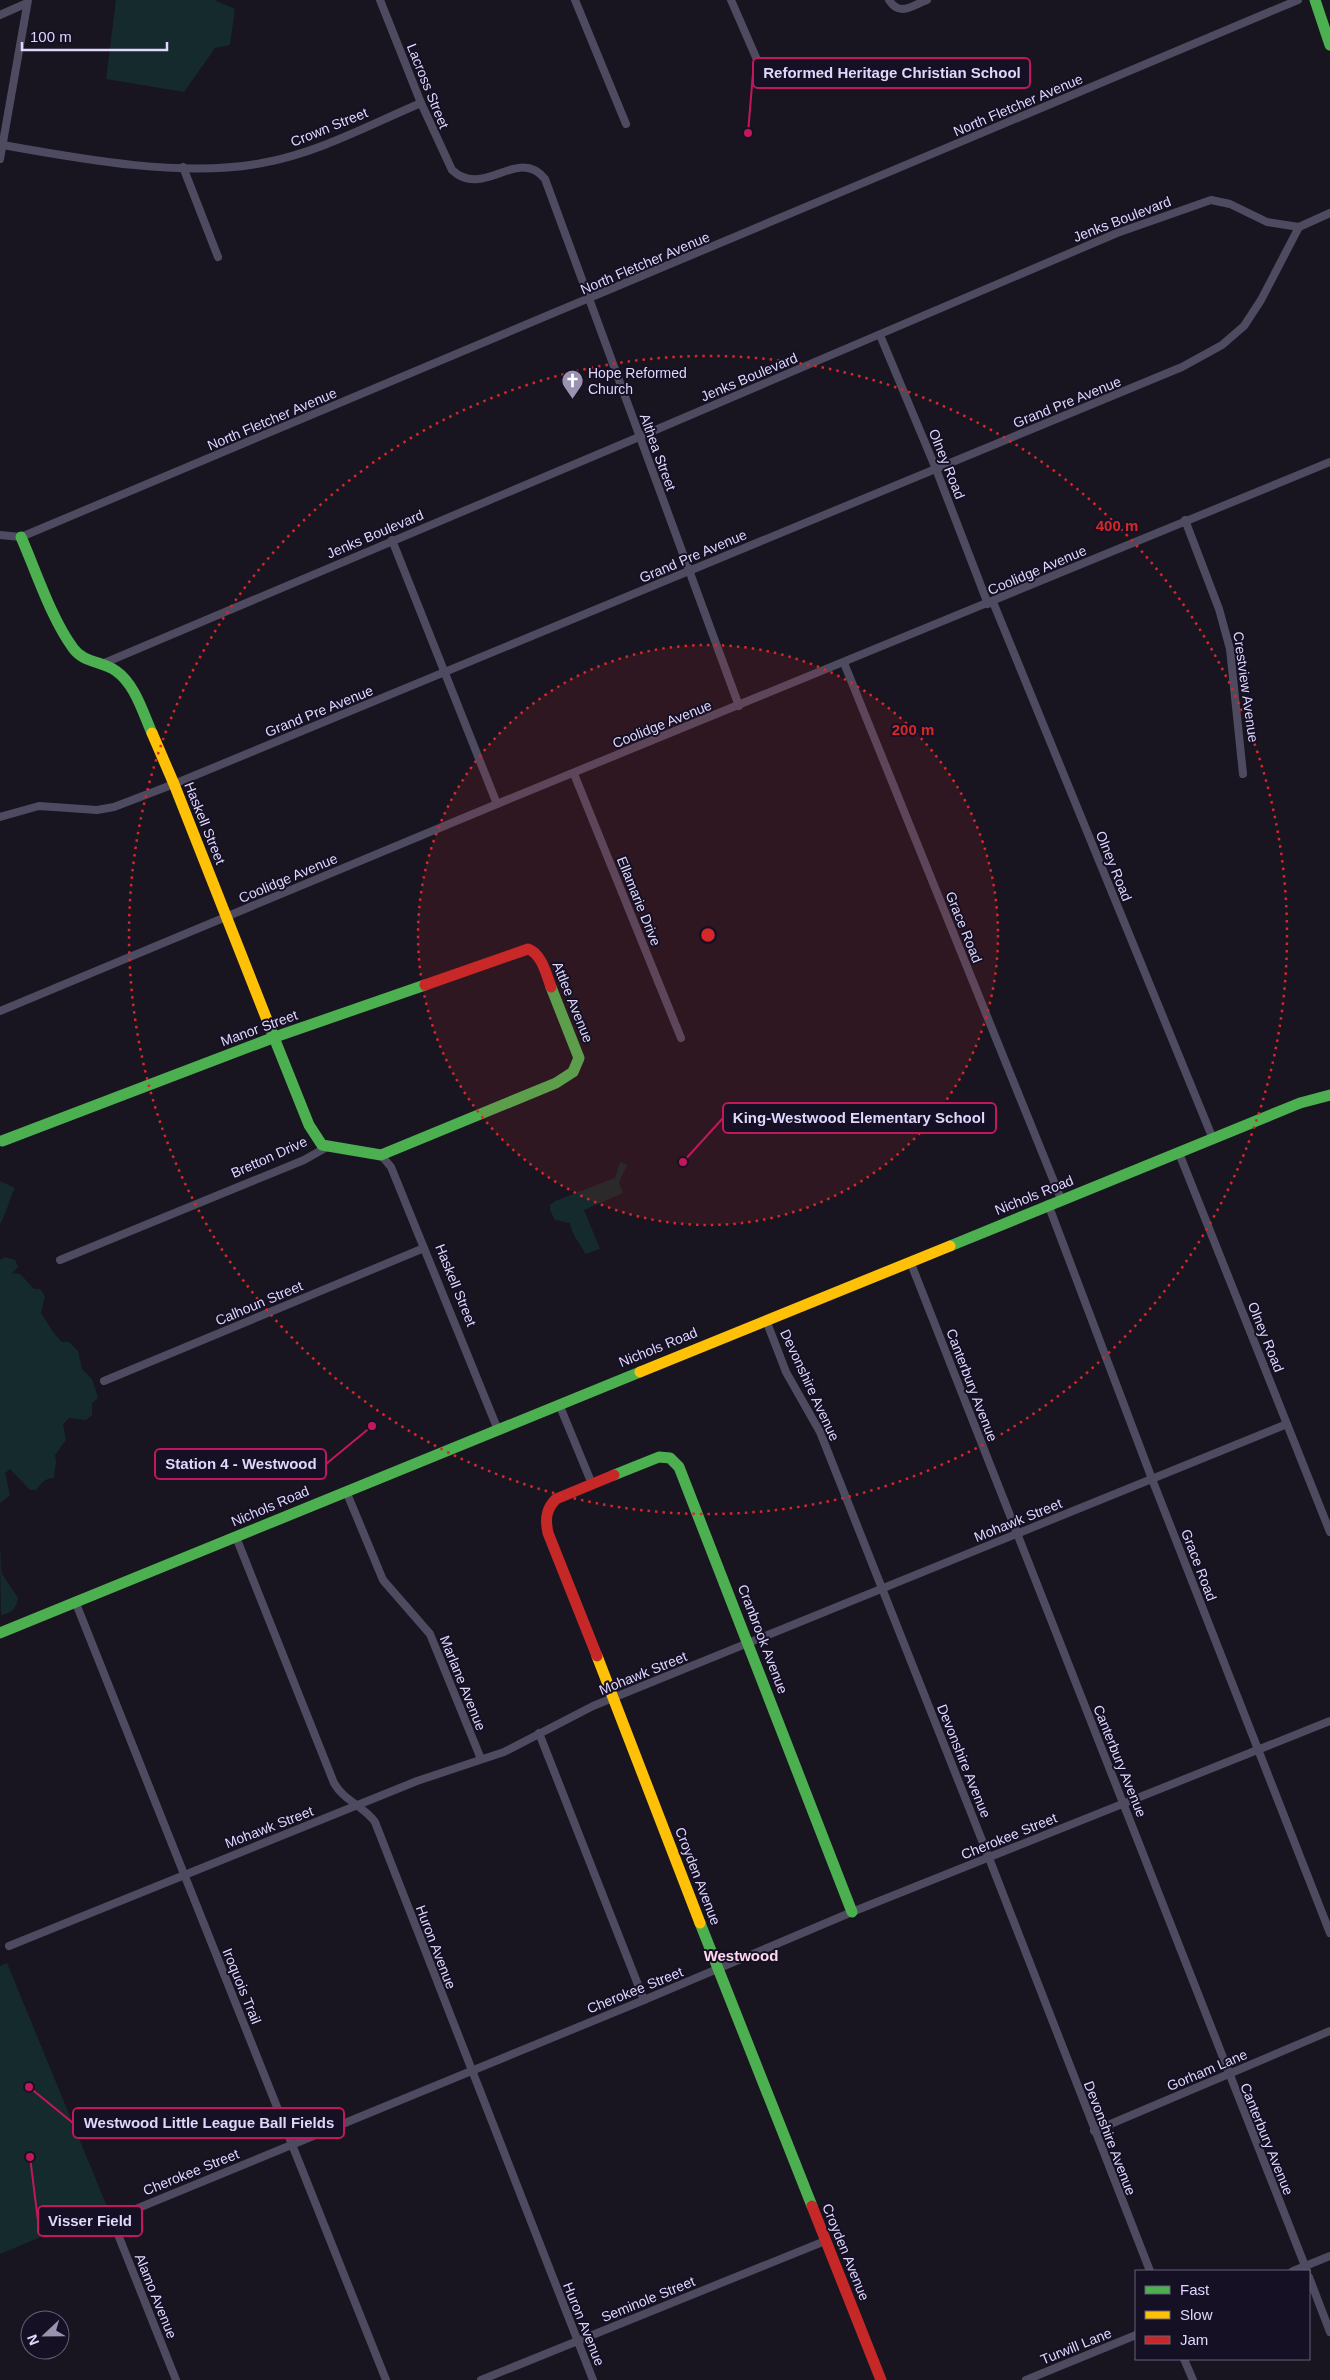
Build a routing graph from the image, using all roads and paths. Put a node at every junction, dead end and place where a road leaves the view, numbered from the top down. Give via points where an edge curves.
1 (380, 0) edge
2 (574, 0) edge
3 (731, 0) edge
4 (889, 0) edge
5 (927, 0) edge
6 (1298, 0) edge
7 (1315, 0) edge
8 (28, 2) edge
9 (0, 14) edge
10 (1330, 45) edge
11 (761, 69) dead end
12 (421, 103) junction
13 (626, 124) dead end
14 (3, 145) junction
15 (0, 159) edge
16 (183, 167) junction
17 (460, 177) joint
18 (1330, 212) edge
19 (1299, 227) junction
20 (218, 257) dead end
21 (590, 300) junction
22 (880, 335) junction
23 (639, 438) junction
24 (1330, 462) edge
25 (936, 469) junction
26 (1185, 520) junction
27 (0, 535) edge
28 (21, 538) junction
29 (392, 540) junction
30 (688, 572) junction
31 (990, 603) junction
32 (102, 664) junction
33 (844, 664) junction
34 (445, 673) junction
35 (739, 706) junction
36 (574, 774) junction
37 (1243, 774) dead end
38 (174, 784) junction
39 (497, 804) junction
40 (0, 818) edge
41 (226, 918) junction
42 (528, 949) joint
43 (2, 1010) edge
44 (275, 1037) junction
45 (682, 1038) dead end
46 (1330, 1095) edge
47 (1213, 1139) junction
48 (2, 1141) dead end
49 (328, 1147) junction
50 (1179, 1153) junction
51 (381, 1155) junction
52 (1061, 1199) junction
53 (1048, 1204) junction
54 (424, 1248) junction
55 (60, 1260) dead end
56 (910, 1261) junction
57 (766, 1320) junction
58 (104, 1381) dead end
59 (559, 1404) junction
60 (1287, 1424) junction
61 (498, 1430) junction
62 (1152, 1479) junction
63 (592, 1484) junction
64 (346, 1491) junction
65 (1330, 1532) edge
66 (1017, 1535) junction
67 (236, 1537) junction
68 (881, 1588) junction
69 (75, 1601) junction
70 (0, 1633) edge
71 (749, 1643) junction
72 (614, 1698) junction
73 (1330, 1721) edge
74 (539, 1734) junction
75 (1258, 1749) junction
76 (481, 1759) junction
77 (1124, 1803) junction
78 (358, 1806) junction
79 (989, 1858) junction
80 (184, 1874) junction
81 (852, 1912) junction
82 (1330, 1933) edge
83 (9, 1946) dead end
84 (718, 1969) junction
85 (644, 2000) junction
86 (1330, 2031) edge
87 (470, 2070) junction
88 (1229, 2075) junction
89 (1094, 2131) junction
90 (292, 2144) junction
91 (121, 2221) joint
92 (825, 2241) junction
93 (1330, 2256) edge
94 (1306, 2269) edge
95 (1150, 2270) edge
96 (1310, 2280) edge
97 (1330, 2332) edge
98 (1135, 2335) edge
99 (577, 2341) junction
100 (1184, 2360) edge
101 (176, 2380) edge
102 (386, 2380) edge
103 (481, 2380) edge
104 (593, 2380) edge
105 (881, 2380) edge
106 (1026, 2380) edge
107 (1193, 2380) edge

1 - 12 street, Lacross Street
2 - 13 street
3 - 11 street
4 - 5 street via 901,10
6 - 21 street, North Fletcher Avenue
7 - 10 street
8 - 9 street
8 - 14 street
12 - 16 street, Crown Street via 305,152 244,166
12 - 17 street, Lacross Street via 443,155
14 - 15 street
14 - 16 street, Crown Street via 127,164
16 - 20 street
17 - 21 street, Althea Street via 478,180 526,166 540,174 551,193
18 - 19 street
19 - 22 street, Jenks Boulevard via 1267,222 1230,204 1211,200 1117,233
19 - 25 street, Grand Pre Avenue via 1250,319 1222,345 1157,378
21 - 23 street, Althea Street
21 - 28 street, North Fletcher Avenue
22 - 23 street, Jenks Boulevard
22 - 25 street, Olney Road
23 - 29 street, Jenks Boulevard
23 - 30 street, Althea Street
24 - 26 street, Coolidge Avenue
25 - 30 street, Grand Pre Avenue
25 - 31 street, Olney Road
26 - 31 street, Coolidge Avenue
26 - 37 street, Crestview Avenue via 1229,643
27 - 28 street
28 - 32 street, Haskell Street via 74,650 92,662
29 - 32 street, Jenks Boulevard
29 - 34 street
30 - 34 street, Grand Pre Avenue
30 - 35 street, Althea Street
31 - 33 street, Coolidge Avenue
31 - 47 street, Olney Road
32 - 38 street, Haskell Street via 116,670 130,685
33 - 35 street, Coolidge Avenue
33 - 52 street, Grace Road
34 - 38 street, Grand Pre Avenue
34 - 39 street
35 - 36 street, Coolidge Avenue
36 - 39 street, Coolidge Avenue
36 - 45 street, Ellamarie Drive
38 - 40 street, Grand Pre Avenue via 114,807 97,810 39,806
38 - 41 street, Haskell Street
39 - 41 street, Coolidge Avenue
41 - 43 street, Coolidge Avenue
41 - 44 street, Haskell Street
42 - 44 street, Manor Street
42 - 51 street, Attlee Avenue via 538,955 578,1051 575,1071 551,1085
44 - 48 street, Manor Street
44 - 49 street, Haskell Street via 313,1133 322,1145
46 - 47 street, Nichols Road via 1300,1103
47 - 50 street, Nichols Road
49 - 51 street, Bretton Drive via 371,1150
49 - 55 street, Bretton Drive via 304,1160
50 - 52 street, Nichols Road
50 - 60 street, Olney Road
51 - 54 street, Haskell Street via 391,1167
52 - 53 street, Nichols Road
53 - 56 street, Nichols Road
53 - 62 street, Grace Road
54 - 58 street, Calhoun Street
54 - 61 street, Haskell Street
56 - 57 street, Nichols Road
56 - 66 street, Canterbury Avenue
57 - 59 street, Nichols Road
57 - 68 street, Devonshire Avenue via 786,1372 820,1432
59 - 61 street, Nichols Road
59 - 63 street
60 - 62 street, Mohawk Street
60 - 65 street, Olney Road
61 - 64 street, Nichols Road
62 - 66 street, Mohawk Street
62 - 75 street, Grace Road
63 - 71 street, Cranbrook Avenue via 659,1457 670,1458 674,1462
63 - 72 street, Croyden Avenue via 551,1504 546,1514 546,1525
64 - 67 street, Nichols Road
64 - 76 street, Marlane Avenue via 383,1580 424,1625 434,1643
66 - 68 street, Mohawk Street
66 - 77 street, Canterbury Avenue
67 - 69 street, Nichols Road
67 - 78 street, Huron Avenue via 329,1773 343,1796
68 - 71 street, Mohawk Street
68 - 79 street, Devonshire Avenue
69 - 70 street, Nichols Road
69 - 80 street, Iroquois Trail
71 - 72 street, Mohawk Street
71 - 81 street, Cranbrook Avenue
72 - 74 street, Mohawk Street via 579,1712
72 - 84 street, Croyden Avenue
73 - 75 street, Cherokee Street
74 - 76 street, Mohawk Street via 504,1752
74 - 85 street
75 - 77 street, Cherokee Street
75 - 82 street, Grace Road
76 - 78 street, Mohawk Street
77 - 79 street, Cherokee Street
77 - 88 street, Canterbury Avenue
78 - 80 street, Mohawk Street
78 - 87 street, Huron Avenue via 375,1822
79 - 81 street, Cherokee Street
79 - 89 street, Devonshire Avenue
80 - 83 street, Mohawk Street
80 - 90 street, Iroquois Trail
81 - 84 street, Cherokee Street
84 - 85 street, Cherokee Street
84 - 92 street, Croyden Avenue
85 - 87 street, Cherokee Street
86 - 88 street, Gorham Lane
87 - 90 street, Cherokee Street
87 - 99 street, Huron Avenue
88 - 89 street, Gorham Lane
88 - 94 street, Canterbury Avenue
89 - 95 street, Devonshire Avenue
90 - 91 street, Cherokee Street via 131,2211
90 - 102 street, Iroquois Trail
91 - 101 street, Alamo Avenue via 119,2237
92 - 99 street, Seminole Street
92 - 105 street, Croyden Avenue
93 - 94 street
96 - 97 street
98 - 106 street, Turwill Lane
99 - 103 street, Seminole Street
99 - 104 street, Huron Avenue
100 - 107 street

